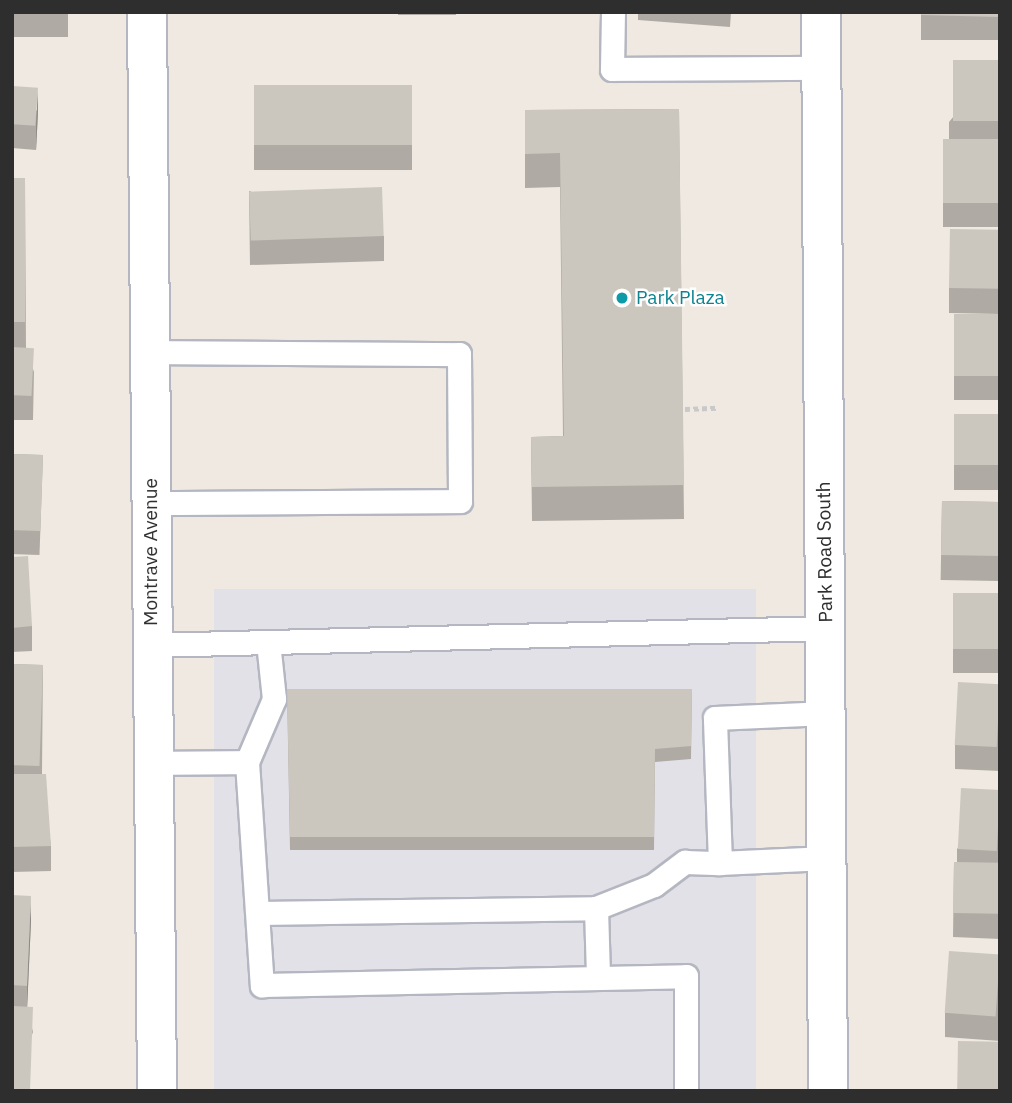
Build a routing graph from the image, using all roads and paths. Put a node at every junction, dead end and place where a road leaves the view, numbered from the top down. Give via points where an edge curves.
1 (147, 12) edge
2 (613, 12) edge
3 (821, 12) edge
4 (821, 68) junction
5 (150, 352) junction
6 (718, 408) dead end
7 (685, 409) edge
8 (151, 503) junction
9 (826, 628) junction
10 (268, 642) junction
11 (151, 645) junction
12 (827, 713) junction
13 (247, 762) junction
14 (153, 763) junction
15 (826, 858) junction
16 (720, 863) junction
17 (596, 908) junction
18 (258, 913) junction
19 (598, 977) junction
20 (158, 1091) edge
21 (686, 1091) edge
22 (828, 1091) edge

1 - 5 main road, Montrave Avenue
2 - 4 lane via 612,69
3 - 4 main road, Park Road South
4 - 9 main road, Park Road South
5 - 8 main road, Montrave Avenue
5 - 8 lane via 459,354 460,501
6 - 7 path
8 - 11 main road, Montrave Avenue
9 - 10 lane
9 - 12 main road, Park Road South
10 - 11 lane
10 - 13 lane via 274,699
11 - 14 main road, Montrave Avenue
12 - 15 main road, Park Road South
12 - 16 lane via 715,718
13 - 14 lane
13 - 18 lane
14 - 20 main road, Montrave Avenue
15 - 16 lane
15 - 22 main road, Park Road South
16 - 17 lane via 685,862 654,885
17 - 18 lane
17 - 19 lane
18 - 19 lane via 262,985
19 - 21 lane via 686,976

